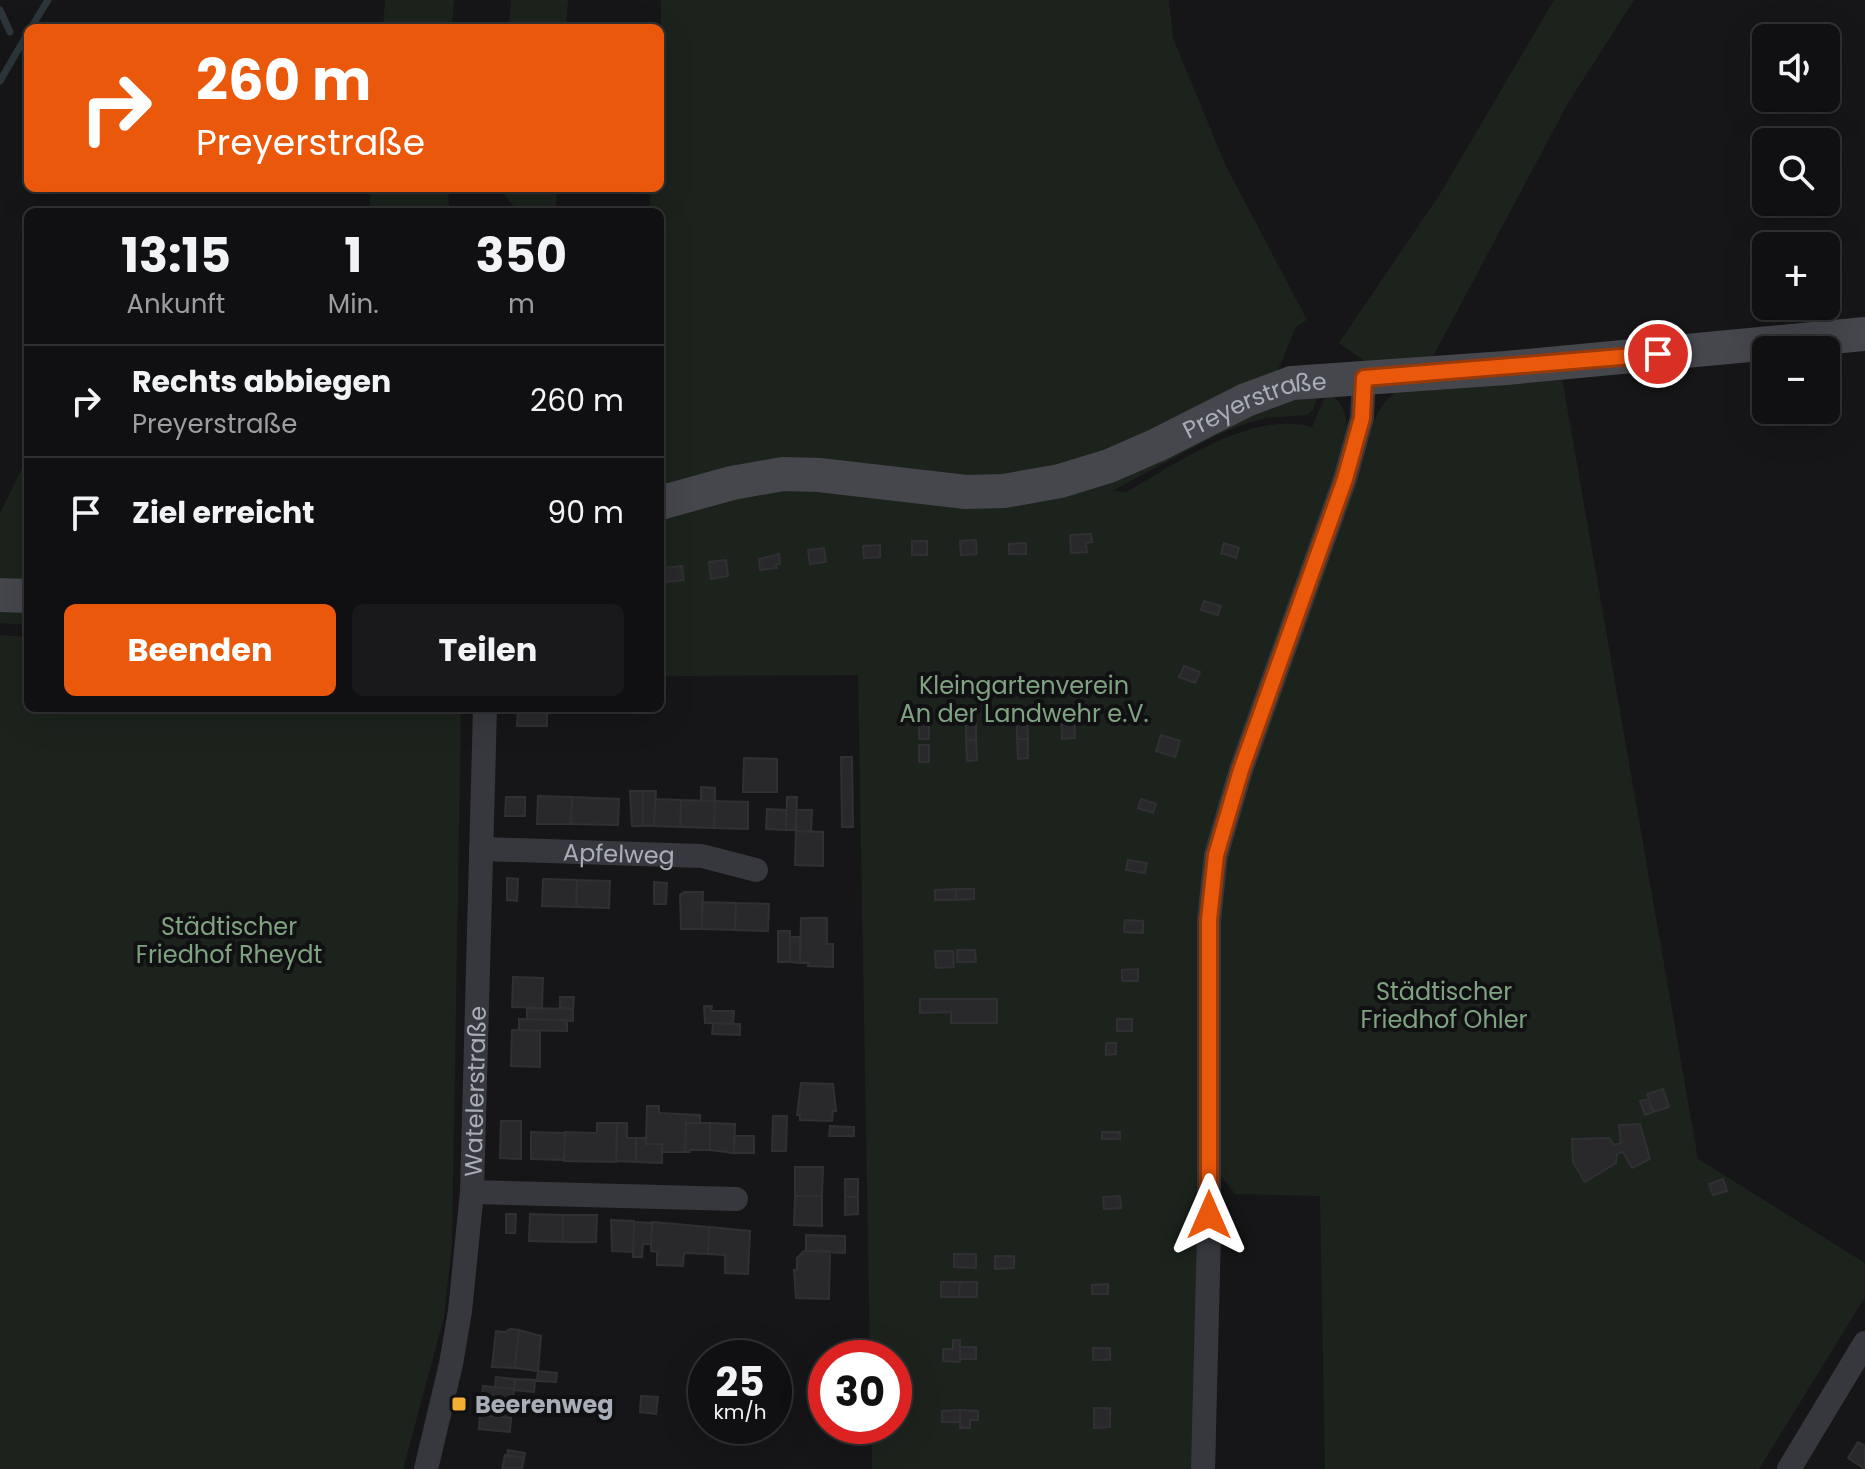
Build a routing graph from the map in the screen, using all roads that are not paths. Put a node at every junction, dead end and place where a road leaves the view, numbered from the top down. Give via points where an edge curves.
1 (1865, 334) edge
2 (1364, 378) junction
3 (664, 502) edge
4 (0, 595) edge
5 (24, 596) edge
6 (485, 712) edge
7 (481, 849) junction
8 (756, 870) dead end
9 (472, 1192) junction
10 (736, 1199) dead end
11 (1865, 1343) edge
12 (426, 1469) edge
13 (1203, 1469) edge
14 (1789, 1469) edge

1 - 2 main road, Preyerstraße
2 - 3 main road, Preyerstraße via 1292,383 1269,390 1109,466 1004,491 783,474
2 - 13 street via 1362,418 1345,479 1216,855 1209,920
4 - 5 main road
6 - 7 street, Watelerstraße
7 - 8 street, Apfelweg via 702,856
7 - 9 street, Watelerstraße
9 - 10 street
9 - 12 street, Watelerstraße via 460,1311
11 - 14 street

